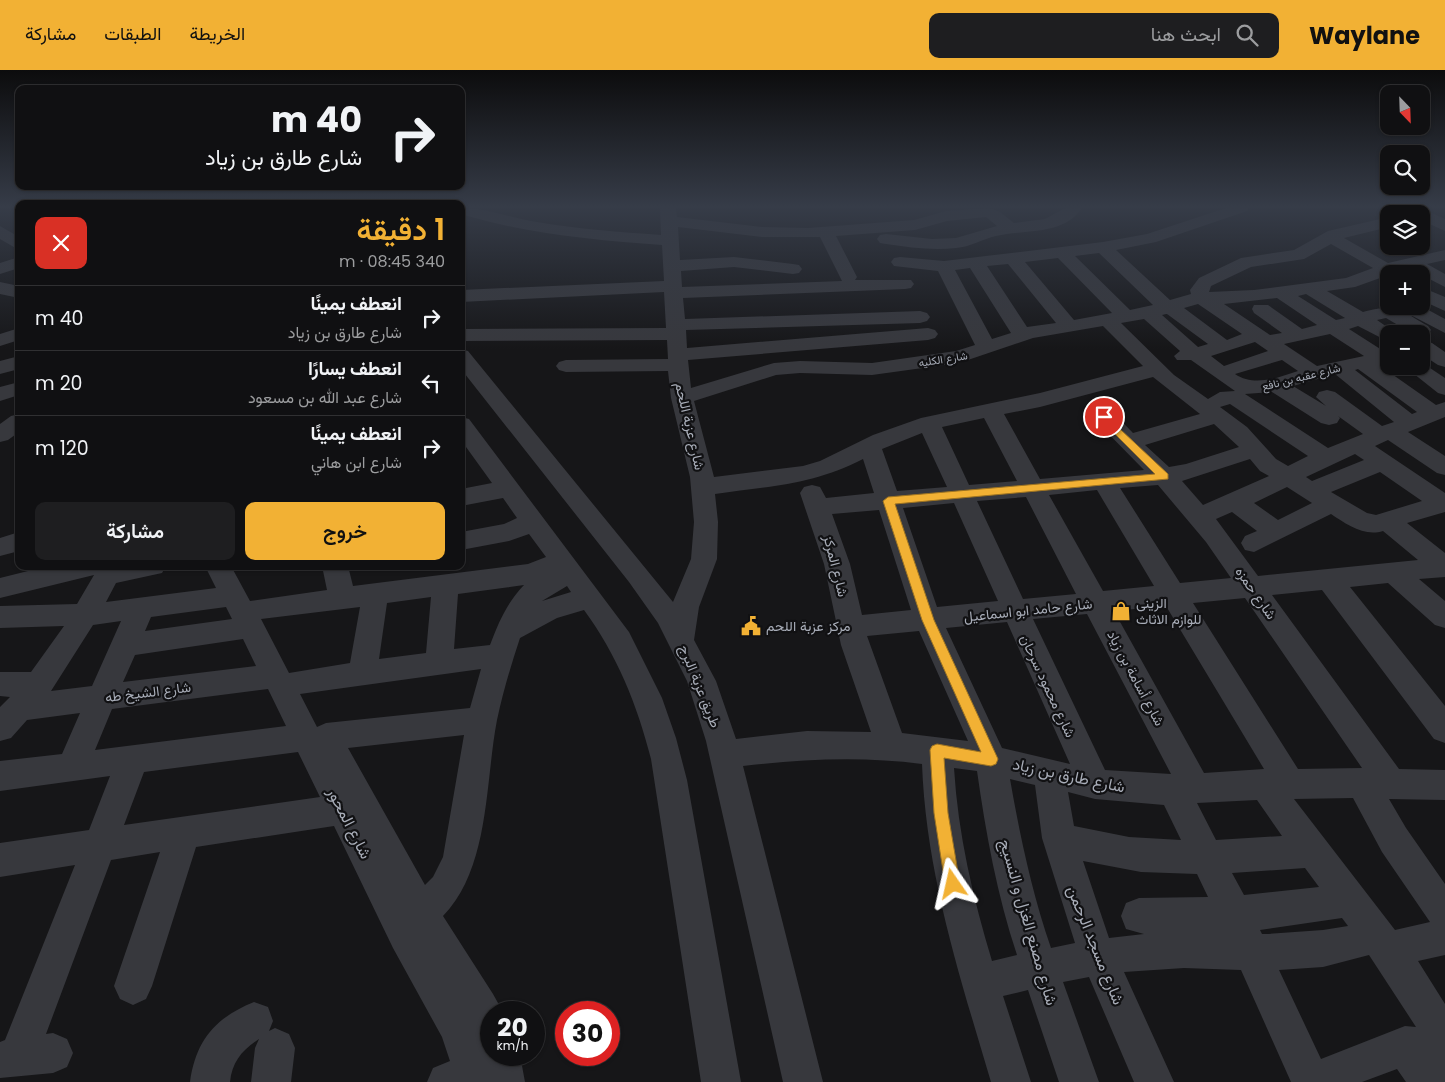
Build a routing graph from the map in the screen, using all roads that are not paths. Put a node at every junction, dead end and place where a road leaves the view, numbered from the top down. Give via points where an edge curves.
1 (671, 255) edge
2 (794, 255) edge
3 (837, 255) edge
4 (894, 255) edge
5 (1041, 255) edge
6 (1065, 255) edge
7 (1110, 255) edge
8 (1296, 255) edge
9 (1361, 255) edge
10 (1444, 255) edge
11 (1013, 258) junction
12 (718, 262) junction
13 (900, 262) junction
14 (975, 262) junction
15 (1410, 262) junction
16 (15, 263) edge
17 (758, 263) junction
18 (1402, 265) edge
19 (944, 266) junction
20 (1380, 267) edge
21 (0, 269) edge
22 (793, 269) junction
23 (1380, 273) edge
24 (848, 277) dead end
25 (1358, 281) junction
26 (672, 282) junction
27 (1445, 282) edge
28 (905, 284) junction
29 (793, 288) junction
30 (1310, 289) junction
31 (763, 290) junction
32 (722, 291) junction
33 (1380, 292) edge
34 (1280, 294) junction
35 (465, 296) edge
36 (1201, 297) junction
37 (1430, 297) edge
38 (1445, 305) edge
39 (1162, 309) junction
40 (1261, 309) dead end
41 (1424, 315) edge
42 (1116, 318) junction
43 (1361, 320) junction
44 (803, 321) junction
45 (769, 322) junction
46 (727, 323) junction
47 (1403, 325) edge
48 (924, 326) junction
49 (1069, 326) junction
50 (1333, 327) junction
51 (1445, 327) edge
52 (1380, 331) edge
53 (1022, 334) junction
54 (15, 335) edge
55 (465, 335) edge
56 (1299, 336) junction
57 (1263, 338) junction
58 (0, 340) edge
59 (1445, 341) edge
60 (1430, 342) edge
61 (676, 345) junction
62 (1224, 347) junction
63 (987, 348) junction
64 (1430, 349) edge
65 (1195, 354) junction
66 (940, 358) junction
67 (465, 360) edge
68 (1378, 360) edge
69 (1334, 361) junction
70 (1445, 361) edge
71 (15, 363) edge
72 (1154, 365) junction
73 (566, 366) dead end
74 (1301, 366) junction
75 (0, 368) edge
76 (1234, 368) dead end
77 (1430, 375) edge
78 (1441, 381) edge
79 (1276, 385) junction
80 (1364, 388) junction
81 (15, 389) edge
82 (1252, 389) junction
83 (0, 394) edge
84 (682, 398) junction
85 (1322, 399) junction
86 (991, 410) junction
87 (1210, 411) junction
88 (1440, 413) edge
89 (1104, 417) dead end
90 (1329, 418) dead end
91 (928, 423) junction
92 (15, 424) edge
93 (465, 429) edge
94 (1393, 429) junction
95 (0, 435) edge
96 (1129, 442) junction
97 (870, 446) junction
98 (1254, 450) junction
99 (1342, 451) junction
100 (1382, 462) junction
101 (1445, 467) edge
102 (803, 474) junction
103 (1164, 476) junction
104 (1286, 477) junction
105 (1104, 482) junction
106 (509, 488) junction
107 (704, 488) junction
108 (1033, 488) junction
109 (1309, 491) junction
110 (961, 495) junction
111 (465, 497) edge
112 (888, 501) junction
113 (1234, 501) junction
114 (1331, 504) junction
115 (818, 507) junction
116 (1441, 508) edge
117 (1200, 516) junction
118 (534, 521) junction
119 (1387, 521) junction
120 (467, 540) edge
121 (15, 542) edge
122 (0, 547) edge
123 (566, 566) junction
124 (1445, 567) edge
125 (99, 570) edge
126 (104, 570) edge
127 (149, 570) edge
128 (221, 570) edge
129 (336, 570) edge
130 (1393, 572) junction
131 (412, 578) edge
132 (490, 579) junction
133 (1330, 579) junction
134 (444, 585) junction
135 (0, 588) edge
136 (1252, 588) junction
137 (375, 594) junction
138 (1175, 596) junction
139 (342, 598) junction
140 (590, 598) junction
141 (245, 600) edge
142 (1095, 603) junction
143 (138, 608) junction
144 (1014, 611) junction
145 (87, 615) junction
146 (0, 617) edge
147 (1445, 617) edge
148 (928, 620) junction
149 (850, 627) junction
150 (681, 639) junction
151 (504, 644) junction
152 (125, 645) junction
153 (439, 663) junction
154 (363, 673) junction
155 (287, 678) junction
156 (0, 684) edge
157 (39, 685) junction
158 (102, 698) junction
159 (1433, 698) edge
160 (10, 718) edge
161 (482, 720) junction
162 (1445, 729) edge
163 (316, 737) junction
164 (891, 746) junction
165 (937, 750) junction
166 (724, 754) junction
167 (133, 759) junction
168 (991, 759) junction
169 (72, 767) junction
170 (1049, 773) junction
171 (0, 776) edge
172 (1095, 784) junction
173 (1277, 784) junction
174 (1377, 784) junction
175 (1184, 789) junction
176 (1441, 790) edge
177 (344, 809) junction
178 (184, 832) junction
179 (1059, 838) junction
180 (99, 845) junction
181 (1312, 851) junction
182 (1206, 856) junction
183 (2, 863) edge
184 (1350, 899) junction
185 (1442, 905) edge
186 (420, 913) junction
187 (1234, 915) junction
188 (1139, 916) dead end
189 (1445, 938) edge
190 (1383, 942) junction
191 (1251, 951) junction
192 (1097, 958) junction
193 (1040, 970) junction
194 (980, 982) junction
195 (133, 986) dead end
196 (480, 1007) edge
197 (1445, 1042) edge
198 (1405, 1046) junction
199 (1445, 1049) edge
200 (267, 1050) edge
201 (23, 1057) edge
202 (480, 1075) edge
203 (210, 1082) edge
204 (721, 1082) edge
205 (803, 1082) edge
206 (1011, 1082) edge
207 (1080, 1082) edge
208 (1154, 1082) edge
209 (1311, 1082) edge
210 (1429, 1082) edge

1 - 26 street, شارع عزبة اللحم
2 - 22 street
3 - 24 street
4 - 13 street
5 - 11 street
6 - 42 street
7 - 39 street
8 - 36 street via 1257,260 1239,266 1203,283 1199,290
9 - 20 street
10 - 15 street, شارع الكليه
11 - 14 street
11 - 49 street
12 - 17 street
12 - 26 street
12 - 32 street
13 - 19 street
13 - 28 street
14 - 19 street
14 - 53 street
15 - 18 street, شارع الكليه
15 - 27 street
16 - 21 street
17 - 22 street
17 - 31 street
19 - 63 street
22 - 29 street via 790,277
23 - 25 street, شارع الكليه
25 - 30 street, شارع الكليه
25 - 33 street
26 - 32 street
26 - 35 street
26 - 61 street, شارع عزبة اللحم
28 - 29 street
28 - 48 street
29 - 31 street
29 - 44 street
30 - 34 street, شارع الكليه
30 - 43 street
31 - 32 street
31 - 45 street
32 - 46 street
34 - 36 street, شارع الكليه via 1220,299
34 - 50 street
36 - 39 street, شارع الكليه
36 - 57 street
37 - 38 street
39 - 42 street, شارع الكليه
39 - 62 street
39 - 65 street, شارع عقبه بن نافع
40 - 56 street
41 - 51 street
42 - 49 street, شارع الكليه
42 - 72 street
43 - 47 street via 1389,312
43 - 50 street
43 - 52 street
44 - 45 street
44 - 48 street
45 - 46 street
46 - 61 street
48 - 61 street
48 - 66 street
49 - 53 street, شارع الكليه
50 - 56 street
50 - 68 street
53 - 63 street, شارع الكليه
54 - 58 street
55 - 61 street
56 - 57 street
57 - 62 street
57 - 74 street
59 - 60 street
61 - 73 street
61 - 84 street, شارع عزبة اللحم
62 - 65 street
63 - 66 street, شارع الكليه via 966,356
64 - 70 street
65 - 72 street
65 - 82 street, شارع عقبه بن نافع via 1238,386
66 - 84 street, شارع الكليه via 872,369 774,369
67 - 150 street, طريق عزبة البرج via 653,595
68 - 69 street, شارع عقبه بن نافع
68 - 88 street
69 - 74 street, شارع عقبه بن نافع
69 - 80 street
71 - 75 street
72 - 86 street via 1040,400
72 - 87 street
74 - 76 street
74 - 79 street, شارع عقبه بن نافع
74 - 85 street
77 - 78 street
79 - 82 street, شارع عقبه بن نافع
79 - 85 street
80 - 85 street
80 - 94 street
81 - 83 street
82 - 99 street
84 - 107 street, شارع عزبة اللحم
85 - 90 street
85 - 94 street
86 - 91 street
86 - 108 street, شارع أسامة بن زياد
87 - 96 street
87 - 98 street via 1239,432
87 - 99 street via 1228,397 1236,398
88 - 94 street
89 - 96 street, شارع حمزه
91 - 97 street
91 - 110 street, شارع محمود سرحان
92 - 95 street
93 - 106 street
94 - 99 street
94 - 101 street
96 - 103 street, شارع حمزه
97 - 102 street via 835,464
97 - 112 street, شارع مصنع الغزل و النسيج
98 - 103 street via 1188,472
98 - 104 street
99 - 100 street
99 - 104 street
100 - 109 street
100 - 116 street
102 - 107 street
102 - 115 street, شارع المركز
103 - 105 street
103 - 117 street, شارع حمزه
104 - 109 street
104 - 113 street
105 - 108 street
105 - 138 street
106 - 111 street
106 - 118 street
107 - 150 street, شارع عزبة اللحم via 704,559 685,608
108 - 110 street
108 - 142 street, شارع أسامة بن زياد
109 - 114 street
110 - 112 street
110 - 144 street, شارع محمود سرحان
112 - 115 street
112 - 148 street, شارع مصنع الغزل و النسيج
113 - 114 street via 1265,537
113 - 117 street
114 - 119 street via 1367,524
115 - 149 street, شارع المركز via 837,564
116 - 119 street
117 - 136 street, شارع حمزه
118 - 120 street via 509,532
118 - 123 street
119 - 124 street
120 - 132 street
121 - 122 street
123 - 132 street
123 - 140 street
123 - 151 street via 530,595 516,613
124 - 130 street, شارع حامد ابو اسماعيل
125 - 135 street
126 - 145 street
127 - 143 street
128 - 141 street, شارع المحور
129 - 139 street
130 - 133 street, شارع حامد ابو اسماعيل
130 - 147 street
131 - 134 street
131 - 137 street
132 - 134 street
133 - 136 street, شارع حامد ابو اسماعيل
133 - 159 street
134 - 153 street
136 - 138 street, شارع حامد ابو اسماعيل
136 - 174 street, شارع حمزه
137 - 139 street
137 - 154 street
138 - 142 street, شارع حامد ابو اسماعيل
138 - 173 street
139 - 141 street
140 - 151 street via 543,612
140 - 204 street via 632,662 646,692 662,743 671,780
141 - 143 street
141 - 152 street
141 - 155 street, شارع المحور
142 - 144 street, شارع حامد ابو اسماعيل
142 - 175 street, شارع أسامة بن زياد
143 - 145 street
143 - 152 street
144 - 148 street, شارع حامد ابو اسماعيل
144 - 172 street, شارع محمود سرحان
145 - 146 street
145 - 157 street
148 - 149 street, شارع حامد ابو اسماعيل
148 - 168 street, شارع مصنع الغزل و النسيج
149 - 164 street, شارع المركز
150 - 166 street, طريق عزبة البرج via 705,692
151 - 153 street, شارع الشيخ طه
151 - 161 street
152 - 158 street
153 - 154 street, شارع الشيخ طه
154 - 155 street, شارع الشيخ طه
155 - 158 street, شارع الشيخ طه
155 - 163 street, شارع المحور
156 - 157 street
157 - 160 street
158 - 160 street, شارع الشيخ طه
158 - 169 street
159 - 162 street
161 - 163 street
161 - 186 street via 459,860 445,889
163 - 167 street
163 - 177 street, شارع المحور
163 - 186 street, شارع المحور
164 - 165 street, شارع طارق بن زياد
164 - 166 street, شارع طارق بن زياد via 807,745
165 - 168 street, شارع طارق بن زياد
165 - 194 street via 940,806 948,860
166 - 205 street, طريق عزبة البرج
167 - 169 street
167 - 180 street
168 - 170 street, شارع طارق بن زياد
168 - 193 street, شارع مصنع الغزل و النسيج via 1007,856
169 - 171 street
170 - 172 street, شارع طارق بن زياد
170 - 179 street, شارع مسجد الرحمن
172 - 175 street, شارع طارق بن زياد via 1136,789
173 - 174 street, شارع طارق بن زياد
173 - 175 street, شارع طارق بن زياد
173 - 181 street
174 - 176 street, شارع طارق بن زياد
174 - 185 street, شارع حمزه via 1394,840
175 - 182 street, شارع أسامة بن زياد
177 - 178 street
177 - 202 street, شارع المحور
178 - 180 street
178 - 195 street
179 - 182 street via 1130,854
179 - 192 street, شارع مسجد الرحمن via 1079,910
180 - 183 street
180 - 201 street
181 - 182 street
181 - 184 street
182 - 187 street, شارع أسامة بن زياد
184 - 187 street via 1294,910
184 - 190 street
186 - 196 street, شارع المحور
187 - 188 street
187 - 191 street, شارع أسامة بن زياد
189 - 190 street
190 - 191 street via 1297,952
190 - 197 street
191 - 192 street via 1173,950
191 - 209 street, شارع أسامة بن زياد
192 - 193 street
192 - 208 street, شارع مسجد الرحمن
193 - 194 street
193 - 207 street, شارع مصنع الغزل و النسيج
194 - 206 street
198 - 199 street
198 - 209 street
198 - 210 street
200 - 203 street via 235,1032 219,1050

